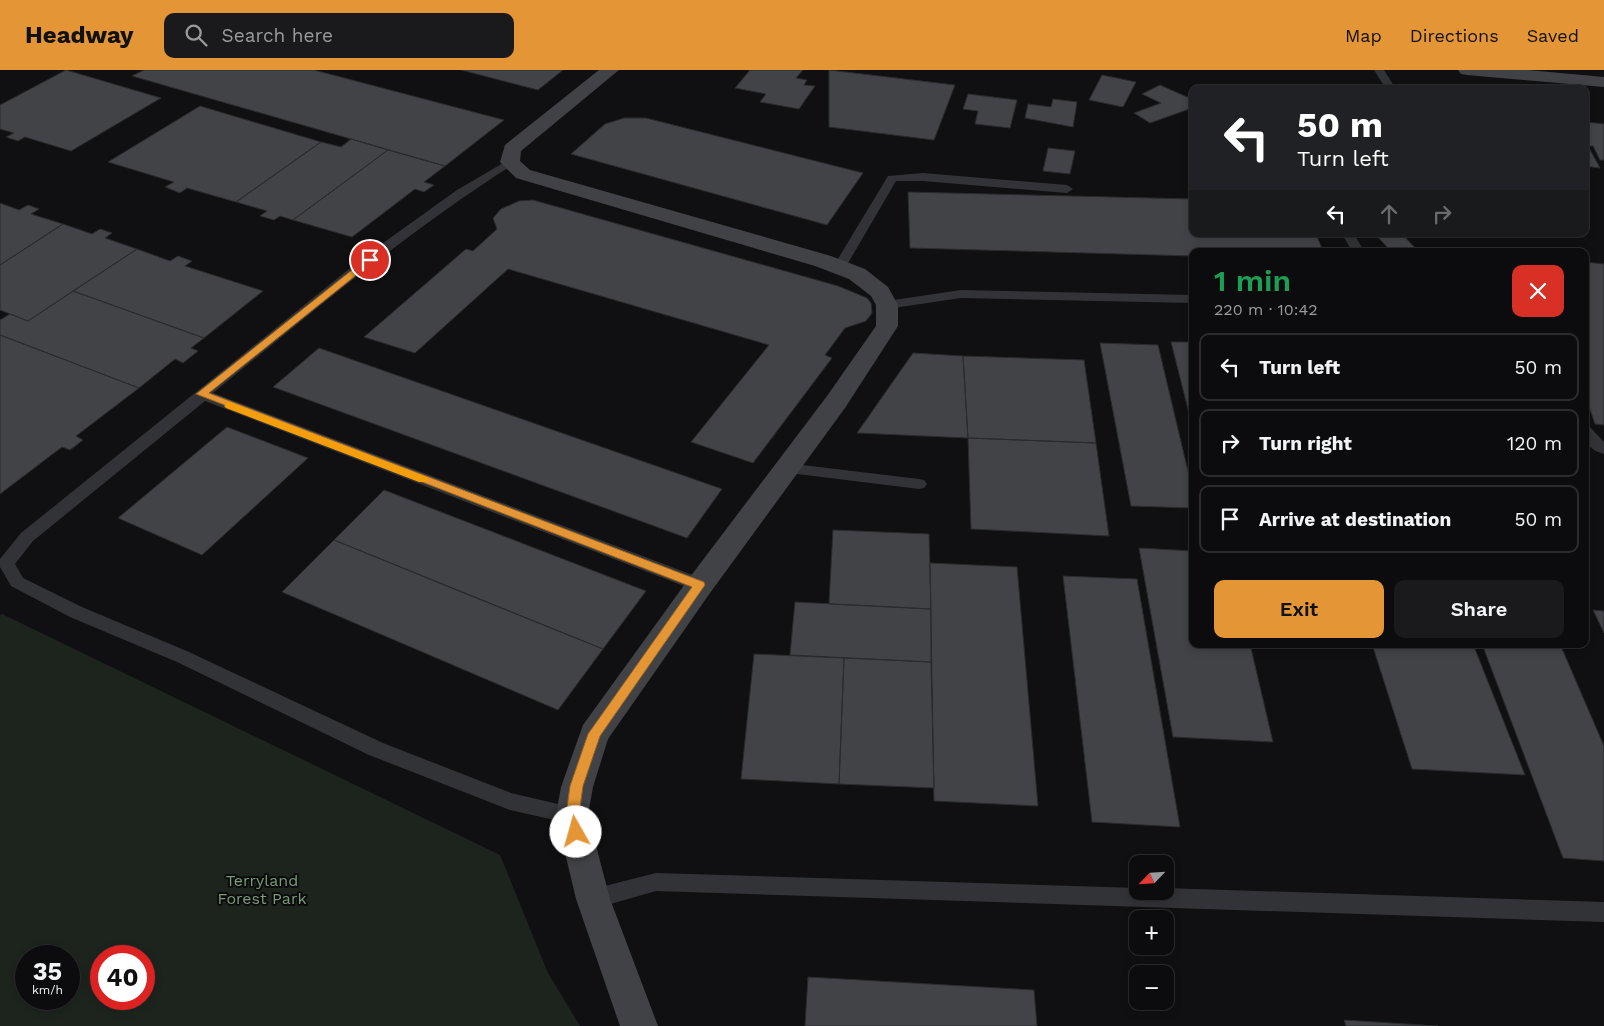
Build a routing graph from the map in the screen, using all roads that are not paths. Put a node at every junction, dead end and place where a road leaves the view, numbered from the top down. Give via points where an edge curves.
1 (610, 70) edge
2 (1379, 70) edge
3 (1467, 70) edge
4 (1556, 74) edge
5 (1604, 82) edge
6 (1388, 85) edge
7 (510, 162) junction
8 (1067, 189) dead end
9 (1350, 237) edge
10 (1356, 248) edge
11 (839, 267) junction
12 (1189, 299) edge
13 (887, 305) junction
14 (201, 394) junction
15 (1589, 436) edge
16 (1604, 449) edge
17 (786, 468) junction
18 (919, 484) dead end
19 (700, 585) junction
20 (572, 815) junction
21 (593, 899) junction
22 (1604, 912) edge
23 (639, 1026) edge

1 - 7 street via 512,149
2 - 6 lane
3 - 4 street
4 - 5 street
7 - 11 street via 523,174
7 - 14 lane via 461,192 370,260
8 - 11 lane via 892,178
9 - 10 lane
11 - 13 street via 857,274 880,292
12 - 13 lane via 961,294
13 - 17 street via 887,326
14 - 19 lane
14 - 20 lane via 27,537 6,563 17,582 386,753 510,801
15 - 16 lane
17 - 18 lane
17 - 19 street
19 - 20 street via 594,734 576,786
20 - 21 street
21 - 22 lane via 656,882
21 - 23 street

